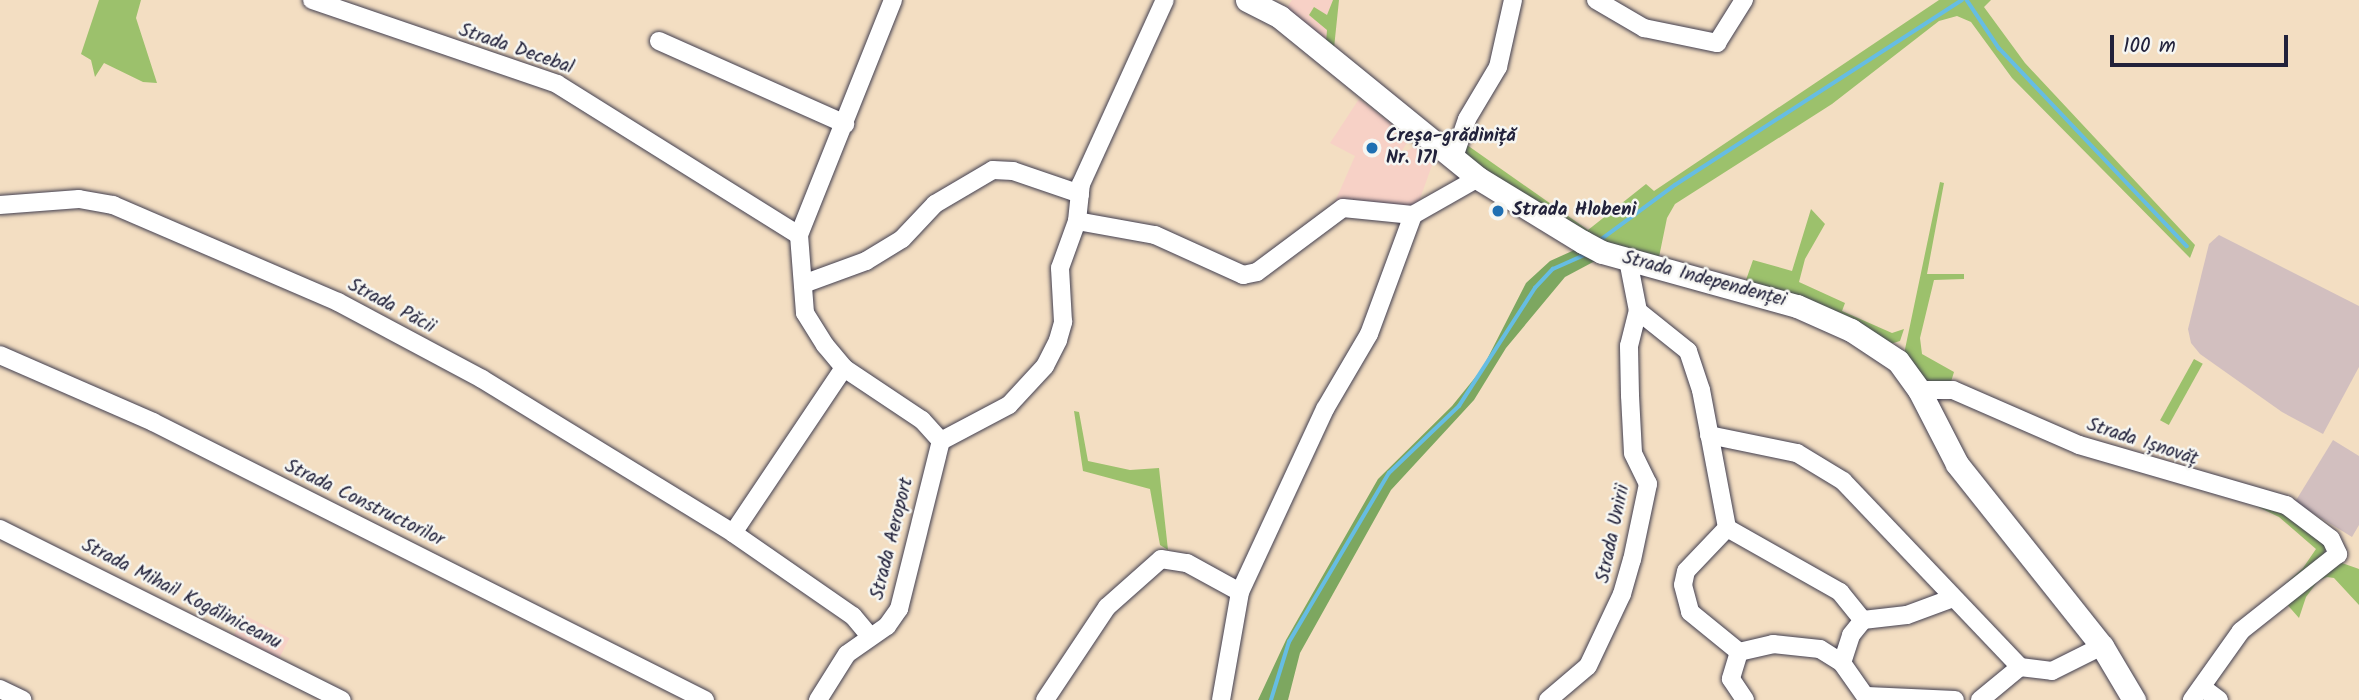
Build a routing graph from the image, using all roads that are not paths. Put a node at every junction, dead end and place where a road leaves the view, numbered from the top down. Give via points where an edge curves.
1 (312, 0) edge
2 (893, 0) edge
3 (1165, 0) edge
4 (1247, 0) edge
5 (1513, 0) edge
6 (1596, 0) edge
7 (1744, 0) edge
8 (659, 41) dead end
9 (845, 124) junction
10 (1453, 160) junction
11 (1478, 178) junction
12 (1080, 194) junction
13 (0, 205) edge
14 (1413, 215) junction
15 (1077, 220) junction
16 (799, 235) junction
17 (1628, 260) junction
18 (806, 283) junction
19 (1638, 311) junction
20 (0, 355) edge
21 (844, 368) junction
22 (1919, 390) junction
23 (1709, 435) junction
24 (941, 441) junction
25 (0, 528) edge
26 (1727, 528) junction
27 (733, 533) junction
28 (1240, 592) junction
29 (1953, 598) junction
30 (1863, 620) junction
31 (870, 636) junction
32 (2102, 646) junction
33 (1739, 653) junction
34 (1842, 663) junction
35 (2020, 667) junction
36 (0, 689) edge
37 (2197, 694) edge
38 (1867, 698) edge
39 (23, 700) edge
40 (342, 700) edge
41 (705, 700) edge
42 (818, 700) edge
43 (1045, 700) edge
44 (1221, 700) edge
45 (1548, 700) edge
46 (1745, 700) edge
47 (1955, 700) edge
48 (1980, 700) edge
49 (2134, 700) edge
50 (2219, 700) edge

1 - 16 street, Strada Decebal via 557,84
2 - 9 street
3 - 12 street via 1097,145
4 - 10 main road, Strada Independenței via 1280,17
5 - 10 street via 1498,67 1467,119
6 - 7 street via 1644,28 1717,43
8 - 9 street
9 - 16 street
10 - 11 main road, Strada Independenței
11 - 14 street
11 - 17 main road, Strada Independenței via 1593,247
12 - 15 street
12 - 18 street via 1013,171 993,170 935,204 902,239 884,250
13 - 27 street, Strada Păcii via 79,200 113,205 326,297 482,379
14 - 15 street via 1343,208 1257,272 1243,275 1155,235
14 - 28 street via 1369,334 1325,409
15 - 24 street via 1060,268 1063,322 1045,366 1009,405
16 - 18 street
17 - 19 street, Strada Unirii
17 - 22 main road, Strada Independenței via 1766,295 1851,330 1898,361
18 - 21 street via 806,313
19 - 23 street via 1688,351
19 - 45 street, Strada Unirii via 1629,346 1633,453 1648,484 1632,560 1618,605 1588,666
20 - 41 street, Strada Constructorilor via 153,422
21 - 24 street via 922,420
21 - 27 street
22 - 32 main road, Strada Independenței via 1957,464
22 - 37 street, Strada Ișnovăț via 1953,390 2079,446 2286,505 2322,529 2338,554 2241,631
23 - 26 street
23 - 29 street via 1775,446 1843,481
24 - 31 street, Strada Aeroport via 899,609 887,626
25 - 40 street, Strada Mihail Kogăliniceanu
26 - 30 street via 1840,592
26 - 33 street via 1686,571 1683,585 1690,612
27 - 31 street, Strada Păcii via 853,616
28 - 43 street via 1187,563 1161,559 1107,607
28 - 44 street
29 - 30 street via 1907,615
29 - 35 street
30 - 34 street via 1851,635
31 - 42 street, Strada Aeroport via 847,654
32 - 35 street via 2052,671
32 - 49 main road, Strada Independenței
33 - 34 street via 1797,644 1820,649
33 - 46 street via 1731,679
34 - 38 street
35 - 48 street
36 - 39 street
37 - 50 street
38 - 47 street

